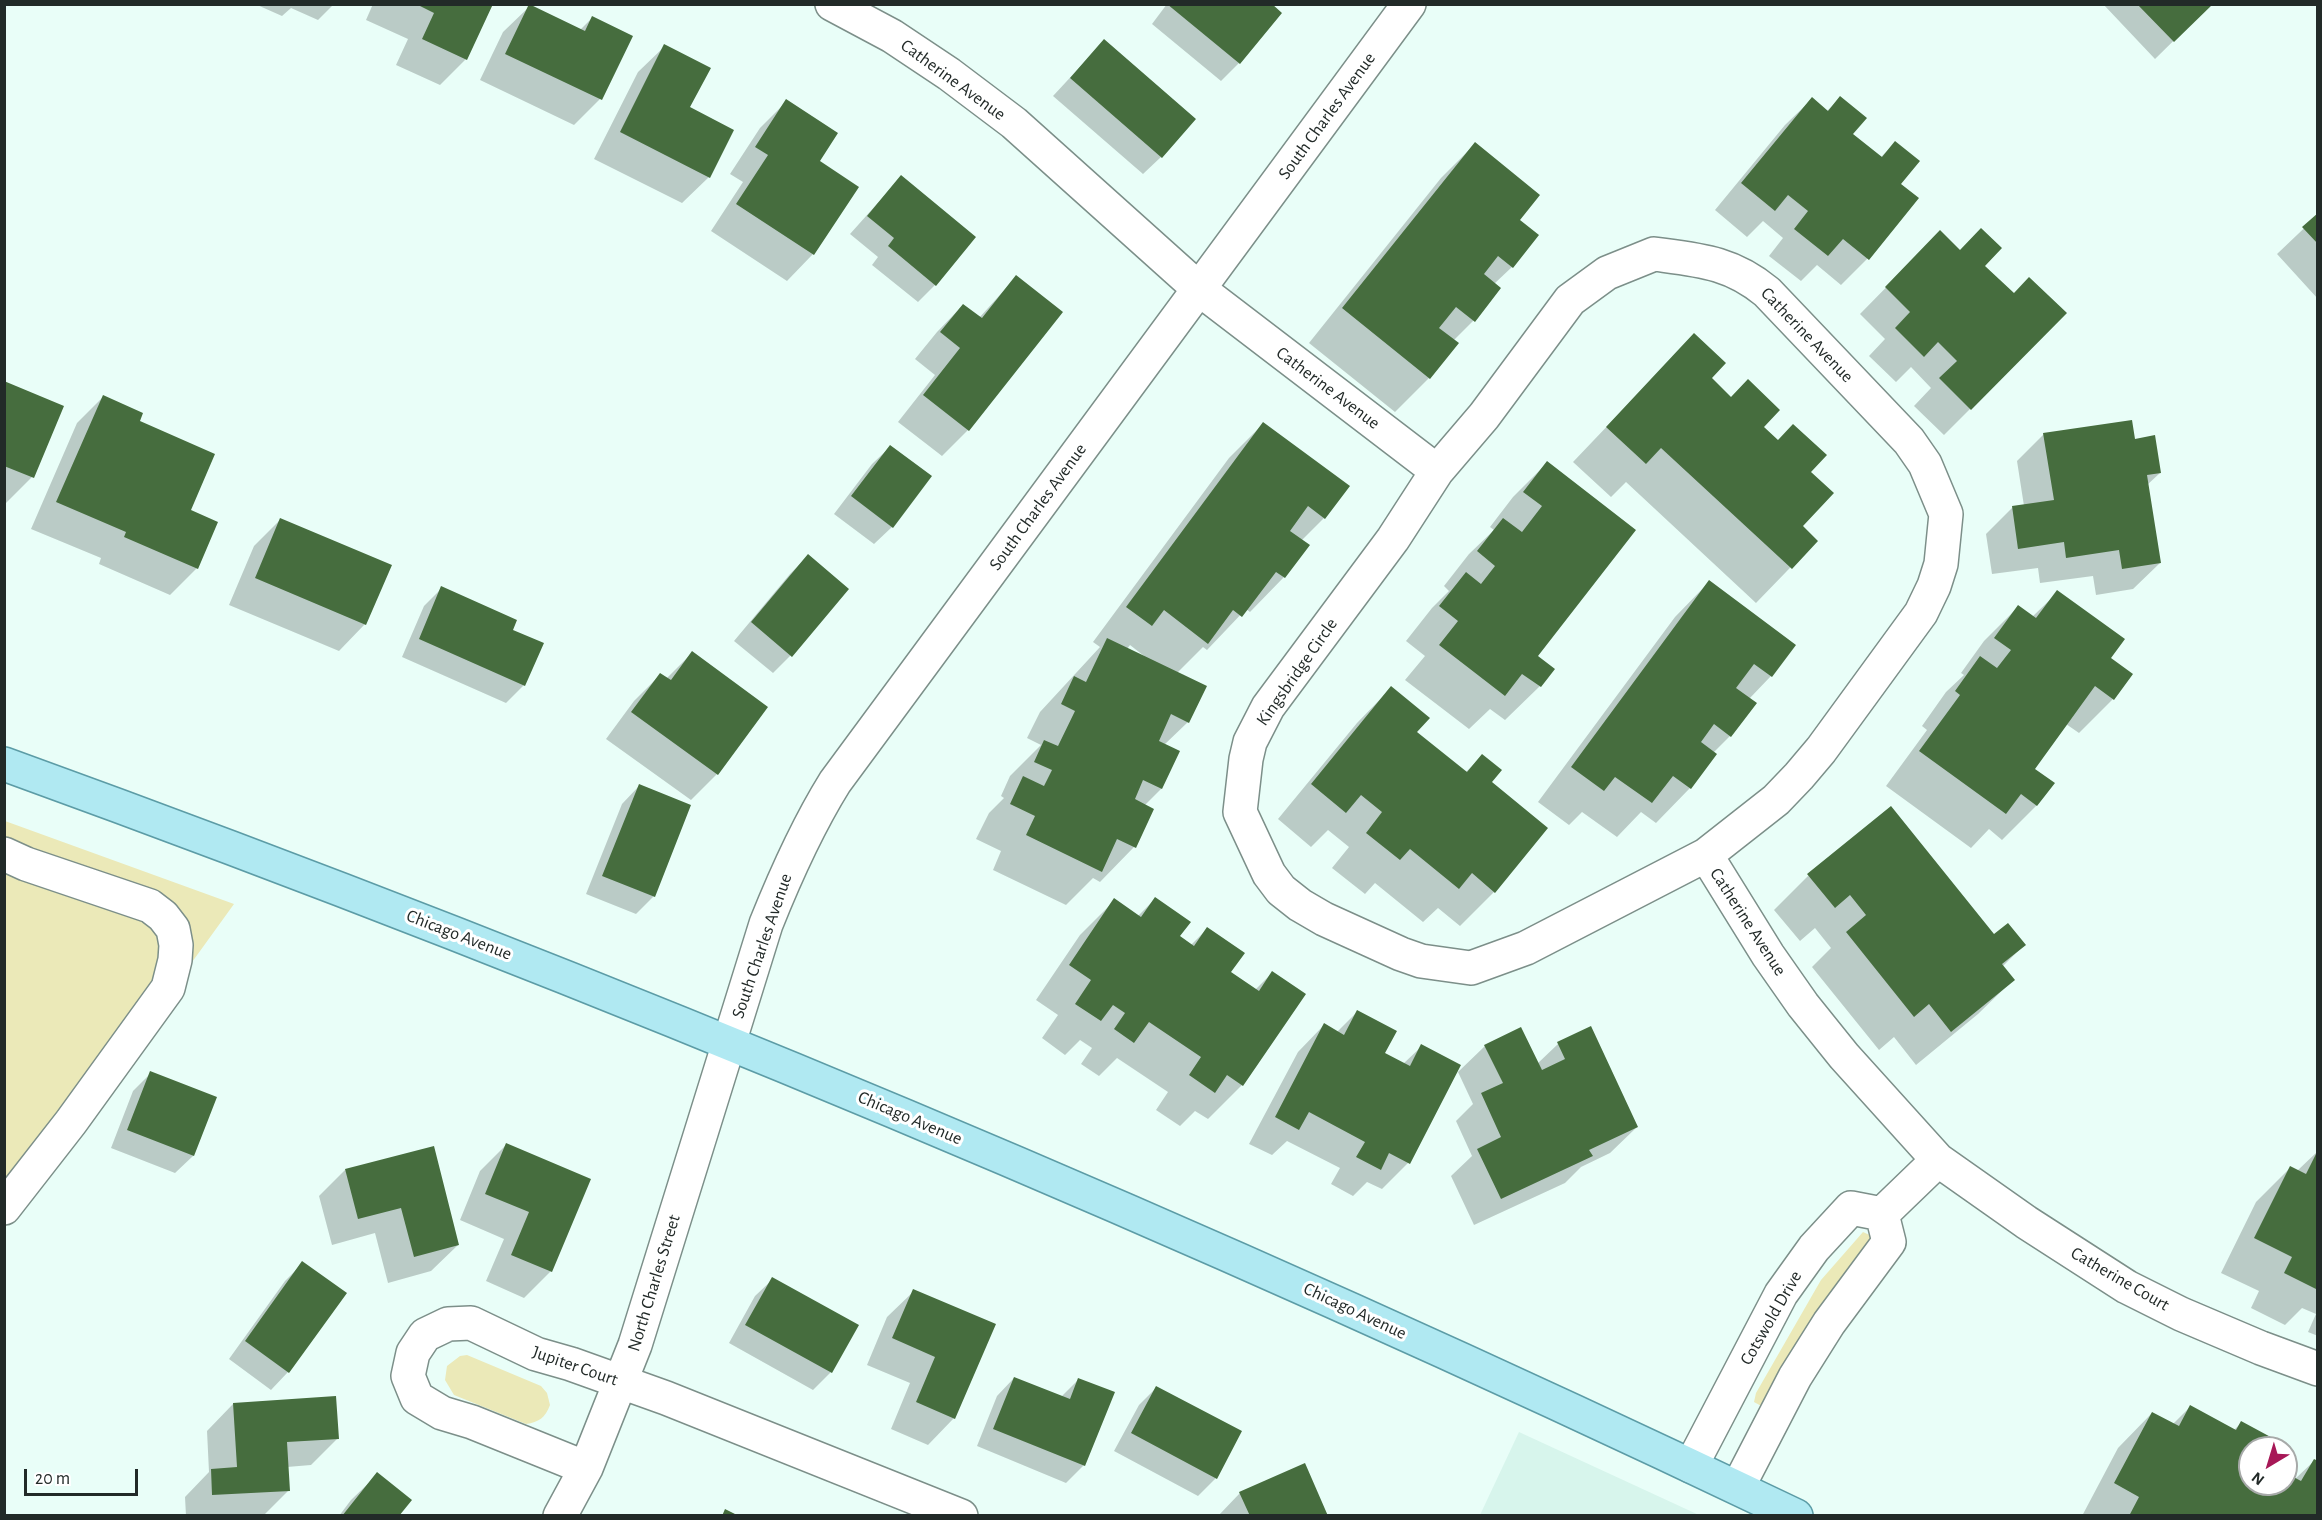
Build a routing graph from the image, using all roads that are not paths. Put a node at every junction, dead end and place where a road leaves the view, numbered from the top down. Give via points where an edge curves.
1 (832, 4) edge
2 (1409, 4) edge
3 (1199, 289) junction
4 (1437, 471) junction
5 (4, 764) edge
6 (4, 854) edge
7 (1706, 855) junction
8 (730, 1043) junction
9 (1938, 1160) junction
10 (4, 1208) edge
11 (1882, 1214) junction
12 (2318, 1369) edge
13 (622, 1382) junction
14 (1691, 1466) junction
15 (586, 1468) junction
16 (1738, 1488) junction
17 (560, 1515) edge
18 (960, 1515) edge
19 (1796, 1515) edge

1 - 3 street, Catherine Avenue via 892,36 1014,123
2 - 3 street, South Charles Avenue
3 - 4 street, Catherine Avenue
3 - 8 street, South Charles Avenue via 817,812 788,868 766,924
4 - 7 street, Kingsbridge Circle via 1393,539 1268,707 1250,741 1240,812 1269,874 1281,890 1324,919 1421,961 1472,968 1526,948
4 - 7 street, Catherine Avenue via 1484,416 1570,300 1607,273 1654,254 1707,261 1751,279 1909,441 1925,464 1946,514 1941,564 1921,613 1799,776 1776,800
5 - 8 main road, Chicago Avenue via 476,941
6 - 10 street via 150,906 172,929 176,945 168,988
7 - 9 street, Catherine Avenue via 1803,1005
8 - 13 street, North Charles Street
8 - 14 main road, Chicago Avenue via 1317,1293
9 - 11 street
9 - 12 street, Catherine Court via 2127,1287 2260,1348
11 - 14 street, Cotswold Drive via 1851,1208 1814,1248 1781,1294
11 - 16 street via 1889,1242 1795,1377
13 - 15 street, North Charles Street
13 - 15 street, Jupiter Court via 536,1354 471,1323 448,1324 425,1335 413,1353 408,1376 417,1398 442,1413
13 - 18 street, Jupiter Court
14 - 16 main road, Chicago Avenue
15 - 17 street, North Charles Street
16 - 19 main road, Chicago Avenue

